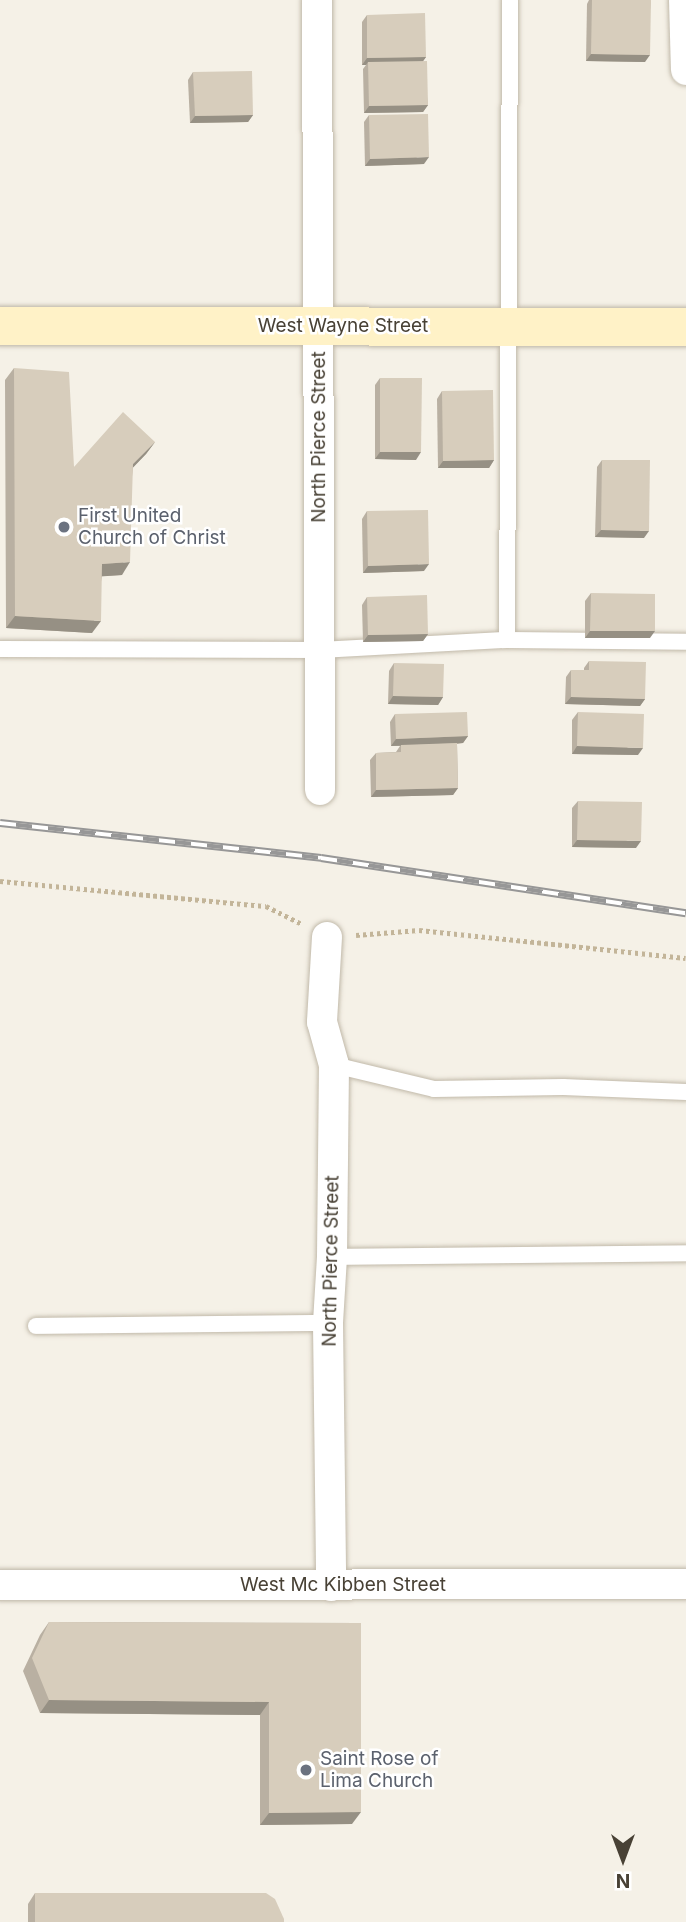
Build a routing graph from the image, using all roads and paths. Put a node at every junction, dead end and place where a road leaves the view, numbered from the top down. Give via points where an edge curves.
1 (317, 0) edge
2 (510, 0) edge
3 (685, 0) edge
4 (686, 70) edge
5 (0, 326) edge
6 (318, 326) junction
7 (510, 326) junction
8 (686, 327) edge
9 (507, 640) junction
10 (686, 642) edge
11 (0, 649) edge
12 (320, 650) junction
13 (320, 790) dead end
14 (327, 937) dead end
15 (334, 1065) junction
16 (686, 1092) edge
17 (686, 1252) edge
18 (332, 1257) junction
19 (328, 1323) junction
20 (36, 1326) dead end
21 (686, 1584) edge
22 (0, 1585) edge
23 (331, 1586) junction

1 - 6 street, North Pierce Street
2 - 7 lane
3 - 4 street
5 - 6 street, West Wayne Street
6 - 7 street, West Wayne Street
6 - 12 street, North Pierce Street
7 - 8 street, West Wayne Street
7 - 9 lane
9 - 10 lane
9 - 12 lane
11 - 12 lane
12 - 13 street, North Pierce Street
14 - 15 street, North Pierce Street via 322,1022
15 - 16 lane via 434,1089 563,1087
15 - 18 street, North Pierce Street
17 - 18 lane
18 - 19 street, North Pierce Street
19 - 20 lane
19 - 23 street, North Pierce Street
21 - 23 street, West Mc Kibben Street
22 - 23 street, West Mc Kibben Street

